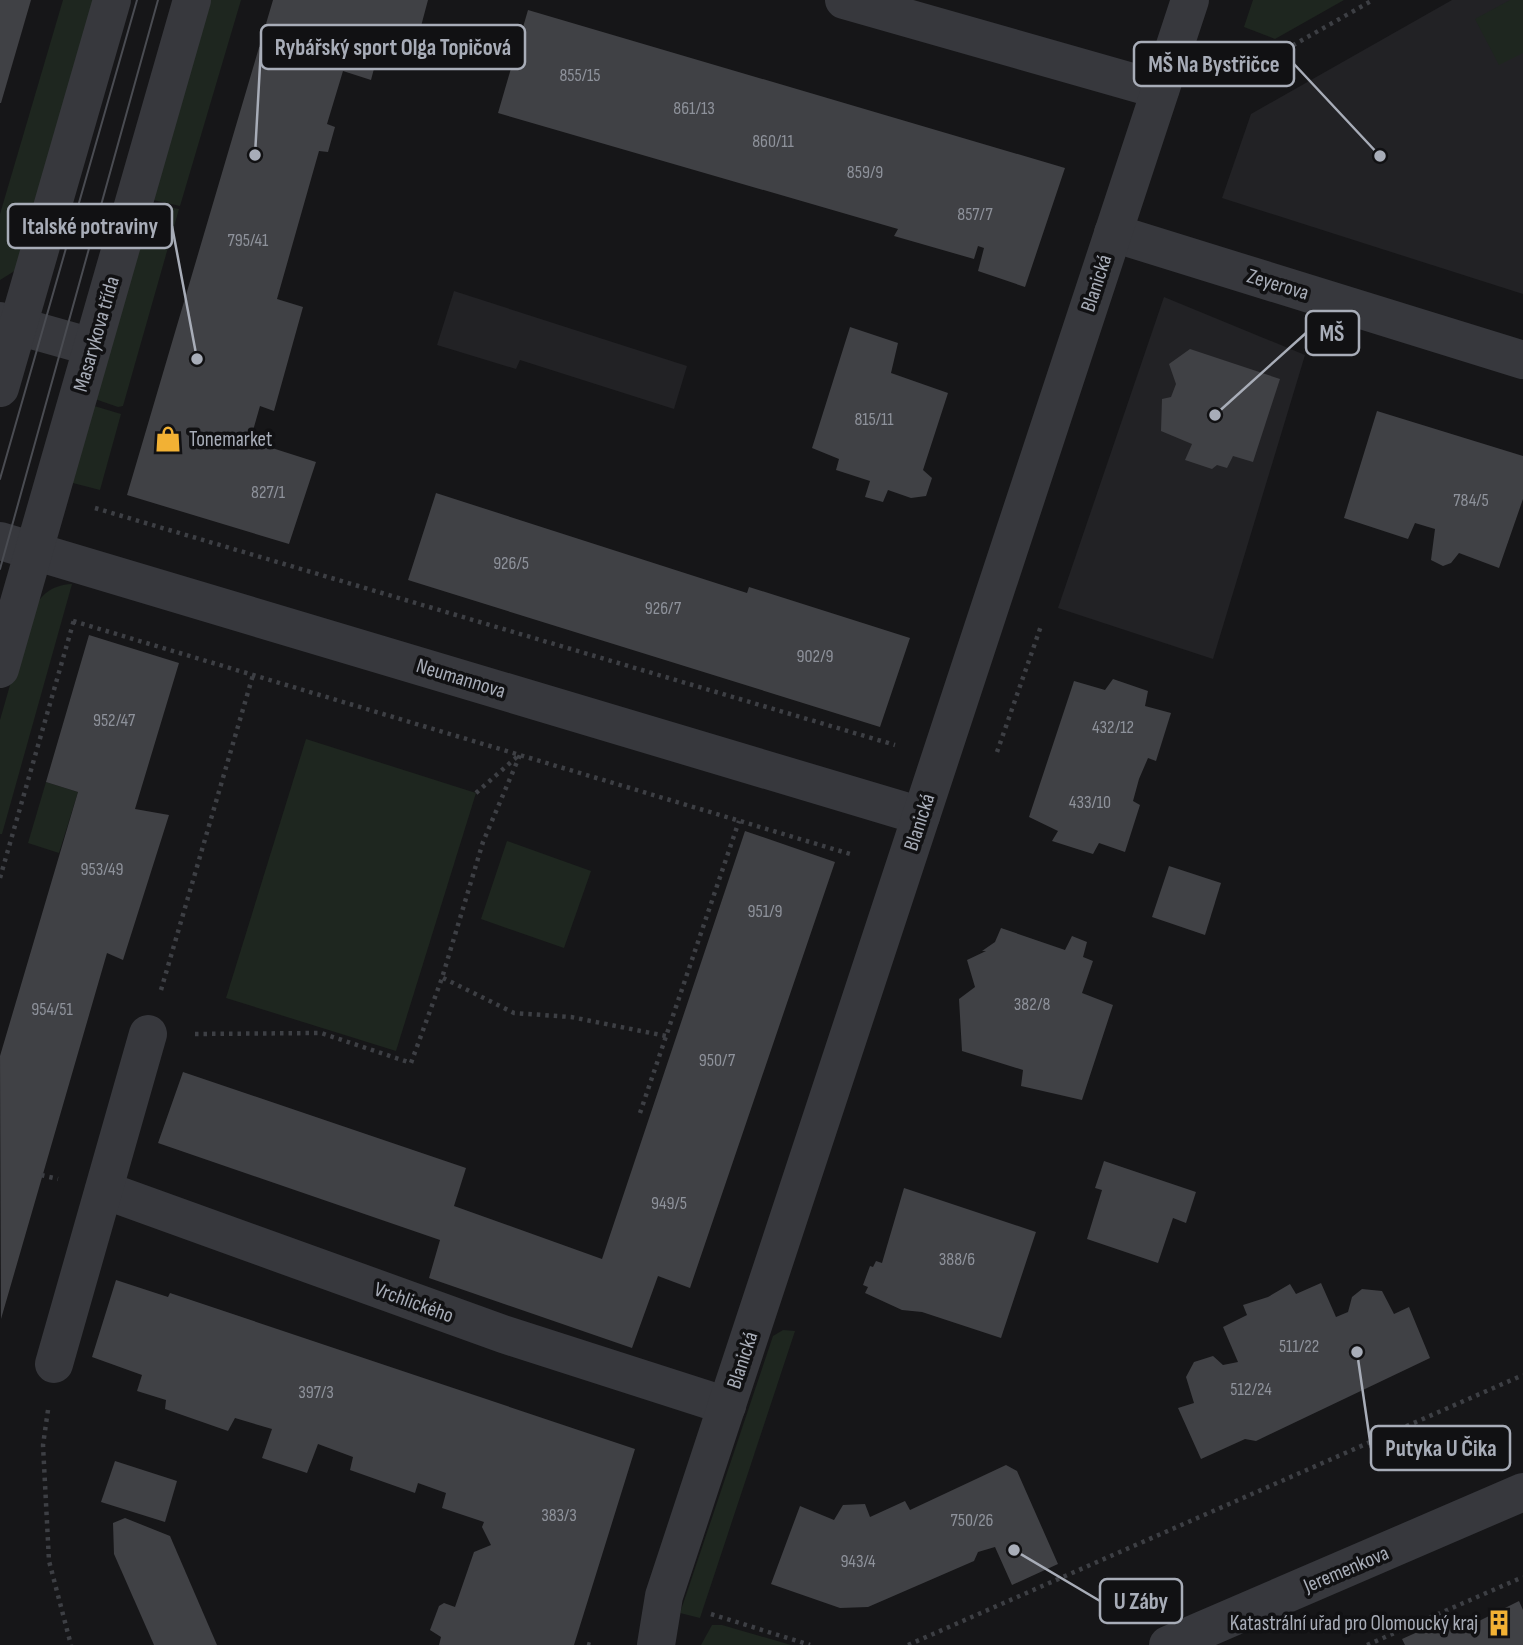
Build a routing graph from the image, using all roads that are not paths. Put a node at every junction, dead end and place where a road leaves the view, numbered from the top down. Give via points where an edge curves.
1 (112, 0) edge
2 (192, 0) edge
3 (844, 0) edge
4 (1190, 0) edge
5 (1160, 90) junction
6 (1113, 233) junction
7 (9, 324) edge
8 (92, 347) junction
9 (1523, 360) edge
10 (0, 388) edge
11 (17, 546) edge
12 (0, 669) edge
13 (921, 816) junction
14 (148, 1034) road end
15 (103, 1190) junction
16 (54, 1364) road end
17 (727, 1406) junction
18 (1523, 1492) edge
19 (656, 1645) edge
20 (1168, 1645) edge

1 - 7 street
2 - 8 street, Masarykova třída
3 - 5 street
4 - 5 street, Blanická
5 - 6 street, Blanická
6 - 9 street, Zeyerova
6 - 13 street, Blanická
7 - 8 street
7 - 10 street
8 - 11 street, Masarykova třída
11 - 12 street, Masarykova třída
11 - 13 street, Neumannova
13 - 17 street, Blanická
14 - 15 street
15 - 16 street
15 - 17 street, Vrchlického via 503,1334
17 - 19 street, Blanická via 664,1596
18 - 20 street, Jeremenkova

